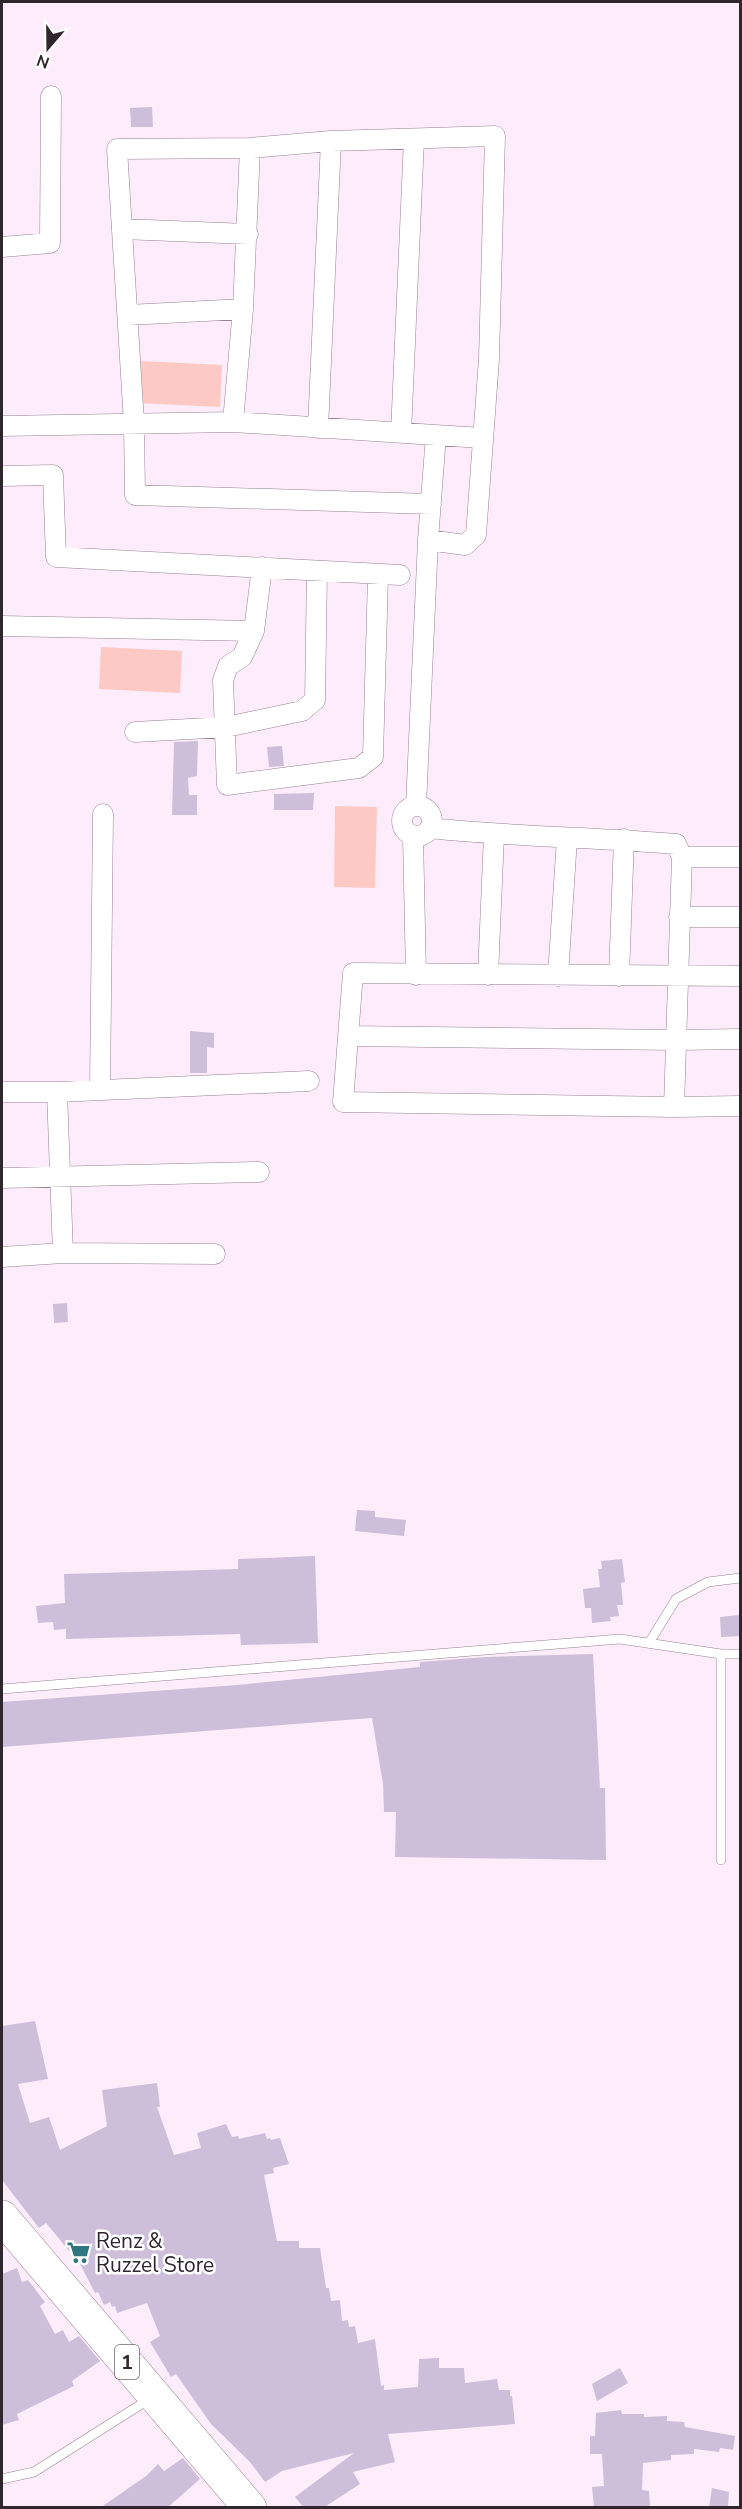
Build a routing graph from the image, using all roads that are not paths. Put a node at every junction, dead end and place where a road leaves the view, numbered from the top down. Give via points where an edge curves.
1 (51, 96) dead end
2 (414, 139) junction
3 (331, 141) junction
4 (250, 148) junction
5 (122, 229) junction
6 (248, 234) junction
7 (2, 247) edge
8 (243, 309) junction
9 (128, 315) junction
10 (233, 422) junction
11 (134, 423) junction
12 (2, 426) edge
13 (318, 428) junction
14 (401, 433) junction
15 (436, 435) junction
16 (482, 438) junction
17 (2, 476) edge
18 (431, 504) junction
19 (428, 540) junction
20 (262, 567) junction
21 (317, 571) junction
22 (378, 575) junction
23 (400, 575) dead end
24 (2, 626) edge
25 (254, 631) junction
26 (226, 727) junction
27 (135, 732) dead end
28 (103, 814) dead end
29 (422, 832) junction
30 (494, 835) junction
31 (567, 837) junction
32 (624, 839) junction
33 (682, 857) junction
34 (741, 857) edge
35 (679, 917) junction
36 (741, 917) edge
37 (416, 975) junction
38 (488, 975) junction
39 (558, 976) junction
40 (619, 976) junction
41 (741, 976) edge
42 (679, 977) junction
43 (349, 1036) junction
44 (741, 1039) edge
45 (677, 1040) junction
46 (309, 1081) dead end
47 (100, 1090) junction
48 (2, 1092) edge
49 (57, 1092) junction
50 (741, 1106) edge
51 (674, 1107) junction
52 (259, 1172) dead end
53 (60, 1177) junction
54 (2, 1178) edge
55 (63, 1253) junction
56 (215, 1254) dead end
57 (2, 1257) edge
58 (741, 1578) edge
59 (649, 1643) junction
60 (721, 1654) junction
61 (741, 1654) edge
62 (2, 1689) edge
63 (721, 1860) dead end
64 (2, 2217) edge
65 (156, 2395) junction
66 (2, 2480) edge
67 (250, 2508) edge

1 - 7 street via 50,243
2 - 3 street
2 - 14 street
2 - 16 street via 495,136 489,359
3 - 4 street
3 - 13 street
4 - 5 street via 117,149
4 - 6 street
5 - 6 street
5 - 9 street
6 - 8 street
8 - 9 street
8 - 10 street
9 - 11 street
10 - 11 street
10 - 13 street
11 - 12 street
11 - 18 street via 135,495
13 - 14 street
14 - 15 street
15 - 16 street
15 - 18 street
16 - 19 street via 476,535 465,545
17 - 20 street via 53,475 56,557
18 - 19 street
19 - 29 street via 416,806 407,810 402,819 404,829
20 - 21 street
20 - 25 street
21 - 22 street
21 - 26 street via 315,700 302,711
22 - 23 street
22 - 26 street via 373,757 359,768 227,785
24 - 25 street
25 - 26 street via 242,657 228,666 223,680
26 - 27 street
28 - 47 street
29 - 30 street
29 - 37 street
30 - 31 street
30 - 38 street
31 - 32 street
31 - 39 street
32 - 33 street via 676,844
32 - 40 street
33 - 34 street
33 - 35 street
35 - 36 street
35 - 42 street
37 - 38 street
37 - 43 street via 353,973
38 - 39 street
39 - 40 street
40 - 42 street
41 - 42 street
42 - 45 street
43 - 45 street
43 - 51 street via 343,1102
44 - 45 street
45 - 51 street
46 - 47 street
47 - 49 street
48 - 49 street
49 - 53 street
50 - 51 street
52 - 53 street
53 - 54 street
53 - 55 street
55 - 56 street
55 - 57 street
58 - 59 lane via 708,1582 676,1599
59 - 60 lane
59 - 62 lane via 620,1639
60 - 61 lane
60 - 63 lane
64 - 65 highway, 1
65 - 66 lane via 34,2472
65 - 67 highway, 1

